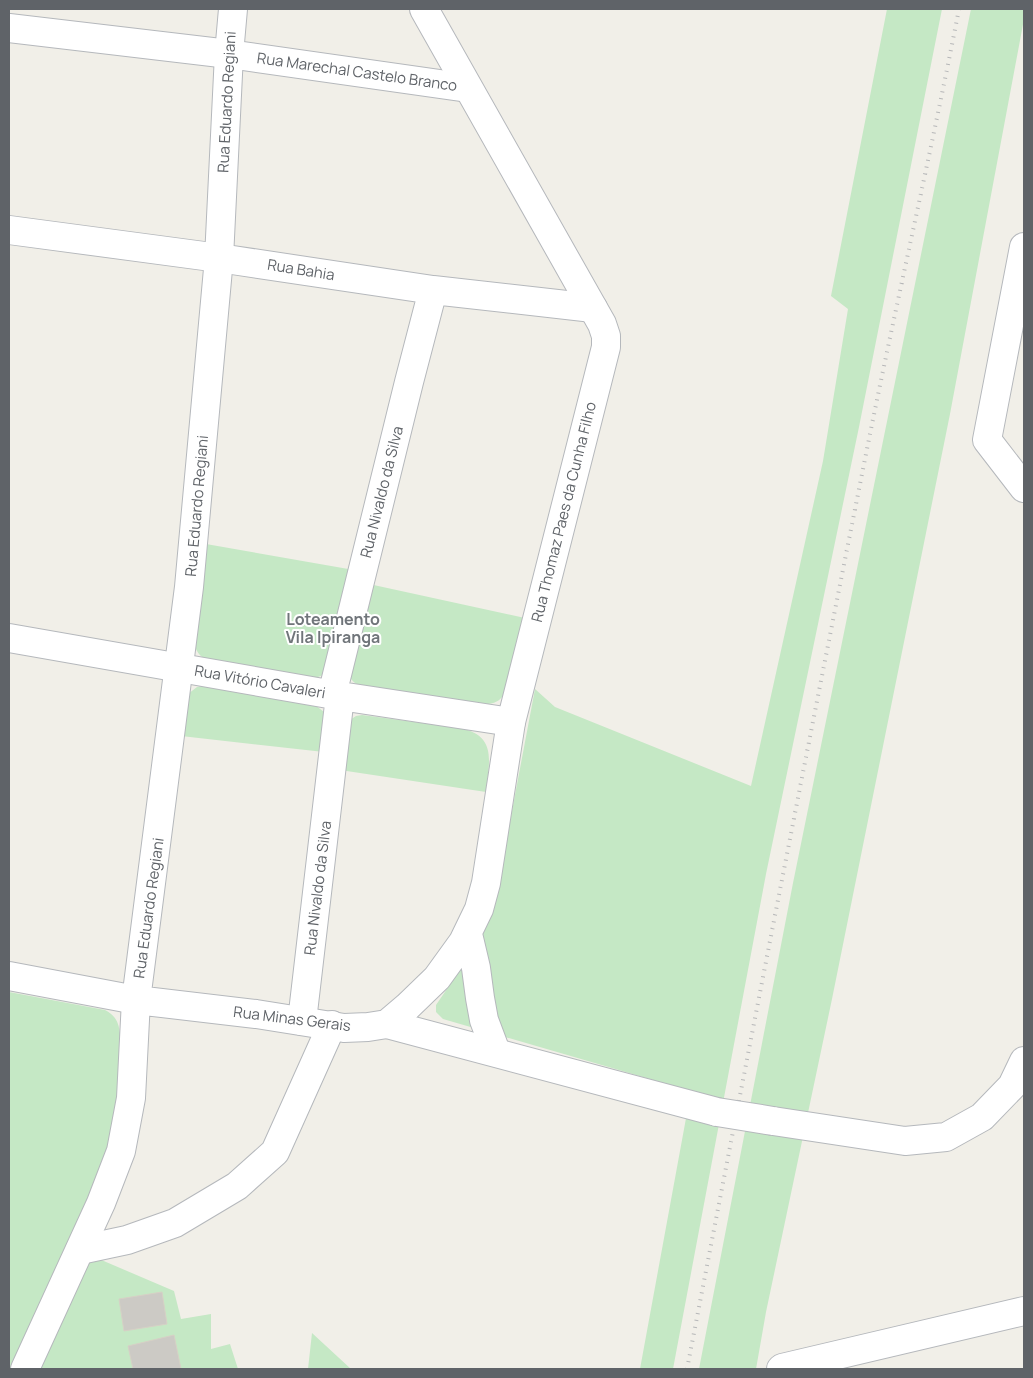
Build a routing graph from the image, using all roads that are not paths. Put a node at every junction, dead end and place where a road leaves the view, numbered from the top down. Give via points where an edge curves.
1 (233, 9) edge
2 (424, 9) edge
3 (9, 28) edge
4 (229, 54) junction
5 (468, 88) junction
6 (9, 230) edge
7 (1024, 247) edge
8 (219, 258) junction
9 (433, 290) junction
10 (593, 308) junction
11 (1024, 488) edge
12 (9, 638) edge
13 (179, 667) junction
14 (336, 696) junction
15 (511, 722) junction
16 (468, 934) junction
17 (9, 976) edge
18 (136, 1000) junction
19 (302, 1021) junction
20 (387, 1024) junction
21 (332, 1025) junction
22 (496, 1052) junction
23 (1024, 1061) edge
24 (80, 1250) junction
25 (1024, 1312) edge
26 (25, 1369) edge
27 (782, 1369) edge

1 - 4 street, Rua Eduardo Regiani
2 - 5 street, Rua Thomaz Paes da Cunha Filho
3 - 4 street, Rua Marechal Castelo Branco
4 - 5 street, Rua Marechal Castelo Branco
4 - 8 street, Rua Eduardo Regiani
5 - 10 street, Rua Thomaz Paes da Cunha Filho
6 - 8 street, Rua Bahia
7 - 11 street via 987,440
8 - 9 street, Rua Bahia
8 - 13 street, Rua Eduardo Regiani via 190,588
9 - 10 street, Rua Bahia
9 - 14 street, Rua Nivaldo da Silva via 404,400
10 - 15 street, Rua Thomaz Paes da Cunha Filho via 605,329 606,347
12 - 13 street, Rua Vitório Cavaleri
13 - 14 street, Rua Vitório Cavaleri
13 - 18 street, Rua Eduardo Regiani
14 - 15 street, Rua Vitório Cavaleri
14 - 19 street, Rua Nivaldo da Silva
15 - 16 street, Rua Thomaz Paes da Cunha Filho via 486,883
16 - 20 street, Rua Thomaz Paes da Cunha Filho via 437,978
16 - 22 street via 484,1020
17 - 18 street, Rua Minas Gerais
18 - 19 street, Rua Minas Gerais
18 - 24 street via 131,1098 121,1151
19 - 21 street, Rua Minas Gerais
20 - 21 street, Rua Minas Gerais via 344,1028
20 - 22 street, Rua Minas Gerais
21 - 24 street via 275,1152 250,1175 176,1223 127,1240
22 - 23 street, Rua Minas Gerais, bridge via 717,1112 905,1141 946,1137 982,1117 1012,1086
24 - 26 street
25 - 27 street

